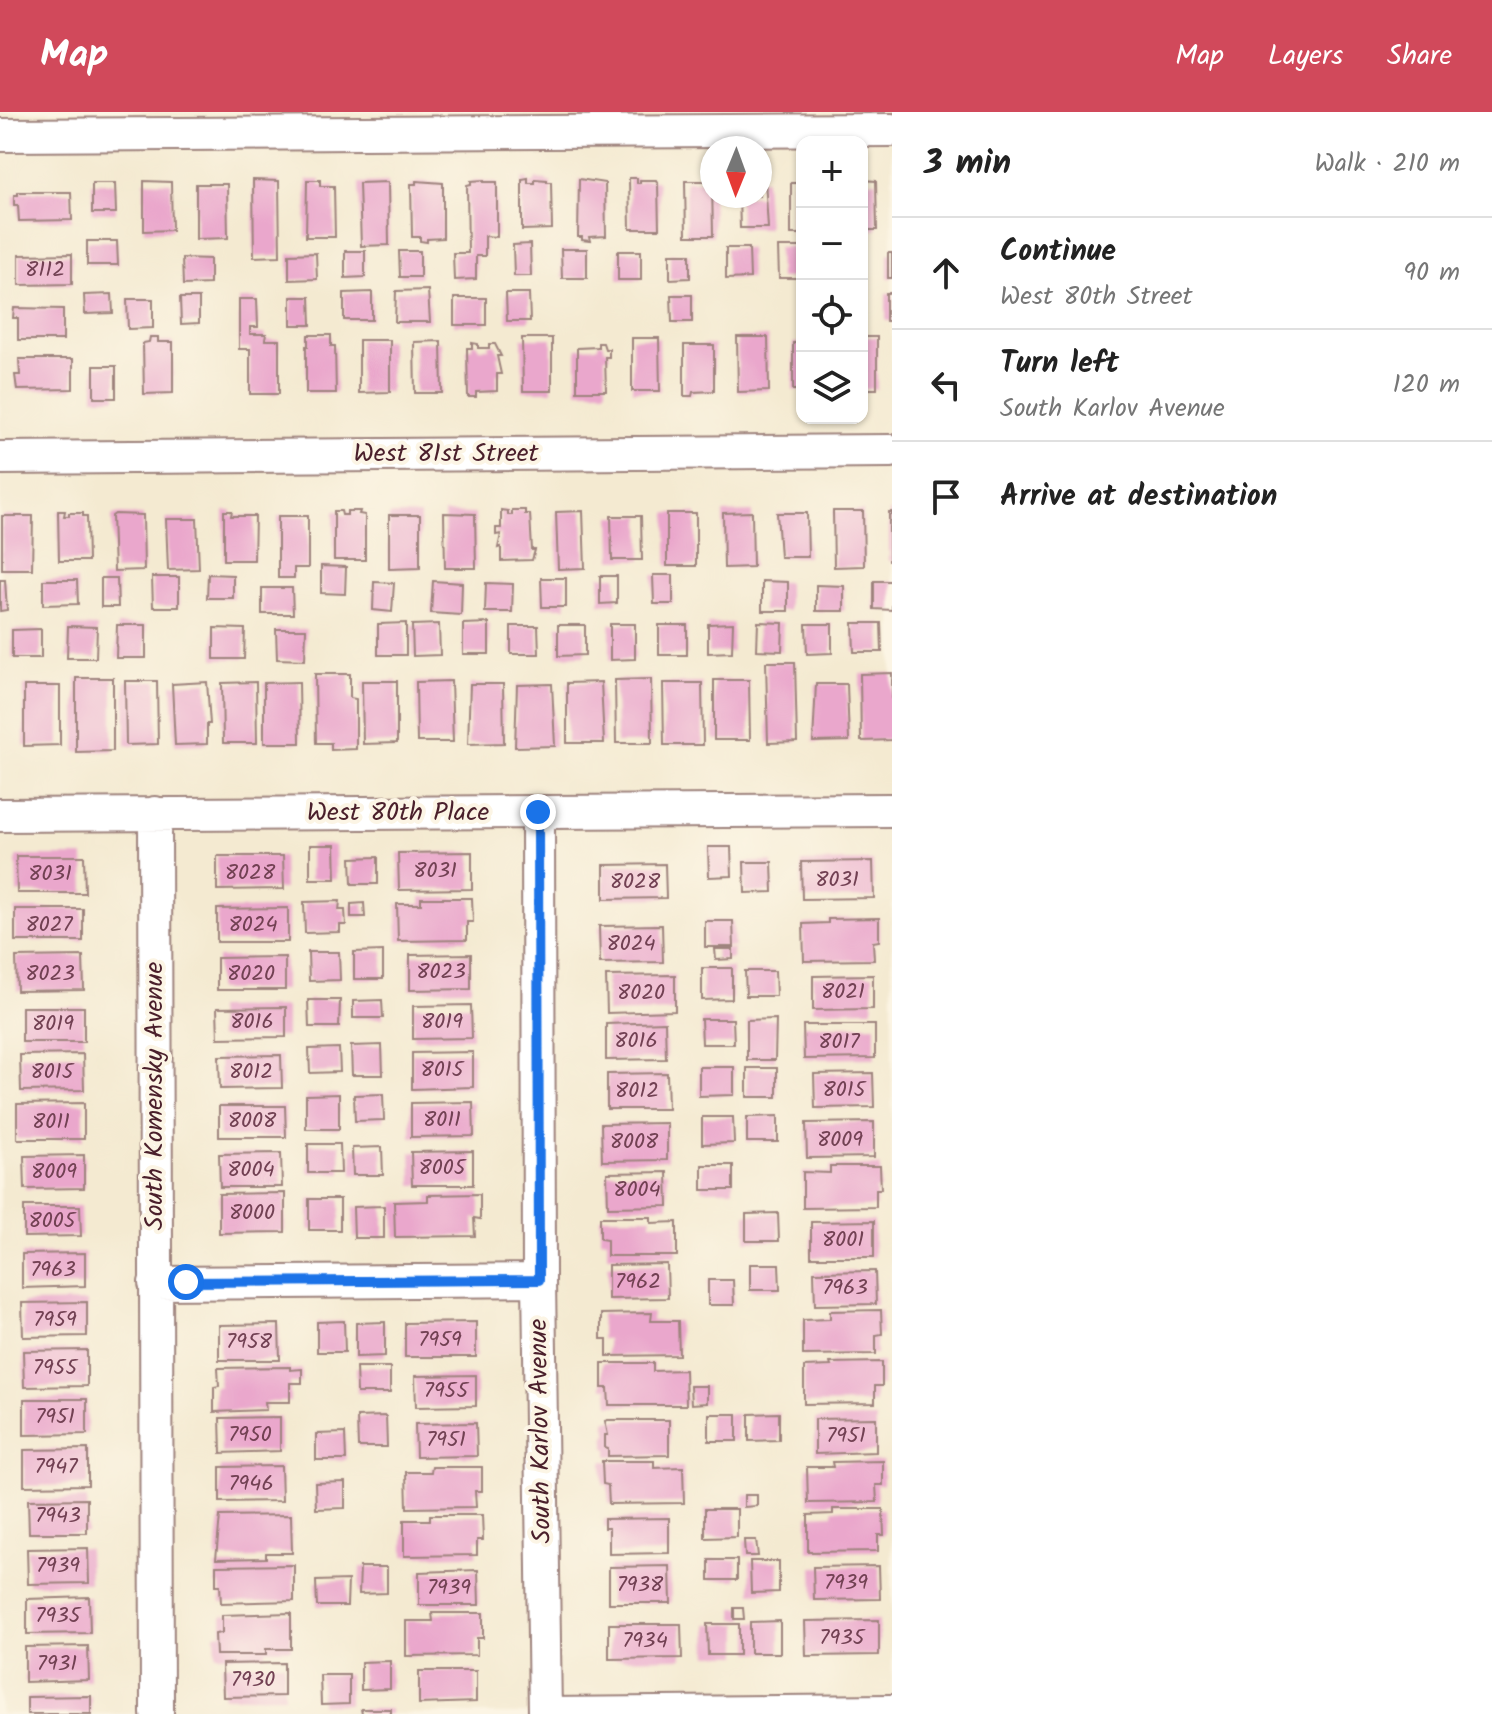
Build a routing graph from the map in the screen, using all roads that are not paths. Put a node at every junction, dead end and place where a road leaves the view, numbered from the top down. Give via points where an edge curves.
1 (285, 122) edge
2 (892, 130) edge
3 (0, 135) edge
4 (892, 451) edge
5 (0, 458) edge
6 (892, 810) edge
7 (538, 812) junction
8 (155, 813) junction
9 (0, 815) edge
10 (539, 1280) junction
11 (155, 1283) junction
12 (892, 1711) edge
13 (157, 1714) edge
14 (545, 1714) edge

1 - 2 street
1 - 3 street
4 - 5 street, West 81st Street
6 - 7 street, West 80th Place
7 - 8 street, West 80th Place
7 - 10 street, South Karlov Avenue
8 - 9 street, West 80th Place
8 - 11 street, South Komensky Avenue
10 - 11 street
10 - 14 street, South Karlov Avenue
11 - 13 street, South Komensky Avenue
12 - 14 street

